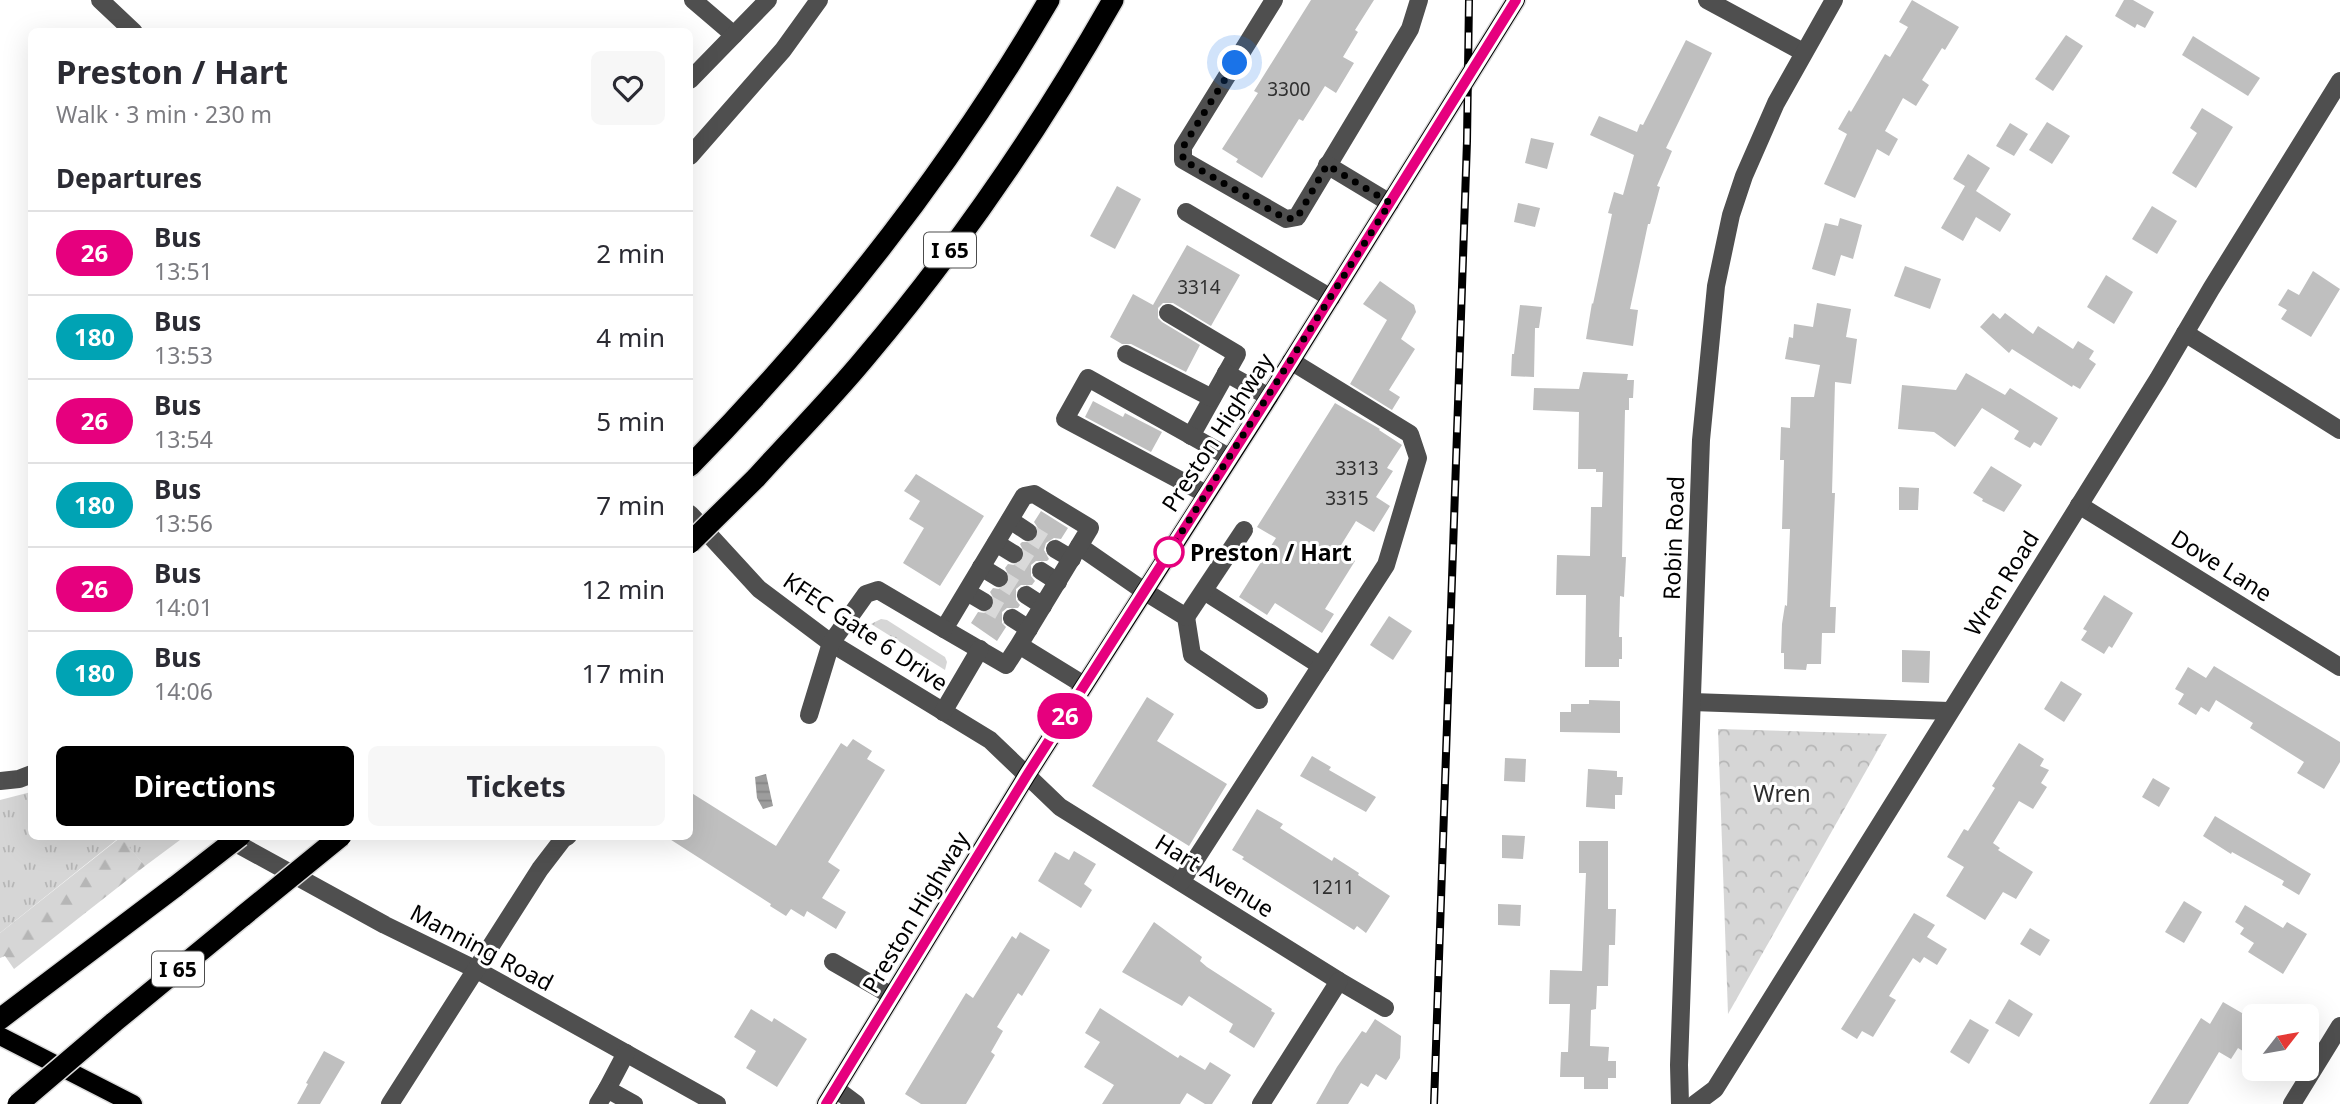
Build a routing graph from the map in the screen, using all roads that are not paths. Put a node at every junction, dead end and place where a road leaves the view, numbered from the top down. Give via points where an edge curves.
1 (100, 0) edge
2 (693, 0) edge
3 (768, 0) edge
4 (819, 0) edge
5 (1049, 0) edge
6 (1113, 0) edge
7 (1274, 0) edge
8 (1419, 0) edge
9 (1516, 0) edge
10 (1706, 0) edge
11 (1833, 0) edge
12 (130, 28) edge
13 (734, 35) junction
14 (1803, 52) junction
15 (693, 77) edge
16 (2340, 81) edge
17 (693, 153) edge
18 (1327, 165) junction
19 (1390, 203) junction
20 (1186, 212) dead end
21 (1331, 298) junction
22 (1168, 313) dead end
23 (2185, 333) junction
24 (1126, 354) dead end
25 (1292, 360) junction
26 (1226, 373) junction
27 (1269, 397) junction
28 (1212, 398) junction
29 (2340, 430) edge
30 (1191, 436) junction
31 (1228, 457) junction
32 (693, 463) edge
33 (1206, 494) junction
34 (2079, 505) junction
35 (693, 517) edge
36 (1010, 520) junction
37 (1244, 530) dead end
38 (1028, 532) tunnel mouth
39 (693, 540) edge
40 (996, 544) junction
41 (1055, 549) tunnel mouth
42 (1075, 552) junction
43 (1014, 555) tunnel mouth
44 (981, 567) junction
45 (1041, 571) tunnel mouth
46 (999, 578) tunnel mouth
47 (1058, 582) junction
48 (1144, 591) junction
49 (1203, 591) junction
50 (967, 592) junction
51 (1026, 595) tunnel mouth
52 (984, 602) tunnel mouth
53 (1043, 606) junction
54 (1186, 617) junction
55 (1012, 618) tunnel mouth
56 (944, 629) junction
57 (1029, 629) junction
58 (831, 643) junction
59 (1019, 645) junction
60 (980, 649) junction
61 (1321, 666) junction
62 (2340, 667) edge
63 (1084, 685) junction
64 (1259, 700) dead end
65 (1692, 702) junction
66 (1949, 711) junction
67 (943, 712) junction
68 (809, 715) dead end
69 (1027, 775) junction
70 (28, 776) edge
71 (0, 781) edge
72 (230, 840) edge
73 (235, 840) edge
74 (336, 840) edge
75 (562, 840) edge
76 (1181, 882) junction
77 (833, 962) dead end
78 (477, 970) junction
79 (1339, 981) junction
80 (892, 996) junction
81 (1385, 1008) dead end
82 (0, 1019) edge
83 (2340, 1026) edge
84 (0, 1036) edge
85 (626, 1053) junction
86 (603, 1097) edge
87 (831, 1097) edge
88 (707, 1102) edge
89 (18, 1104) edge
90 (133, 1104) edge
91 (390, 1104) edge
92 (634, 1104) edge
93 (856, 1104) edge
94 (1262, 1104) edge
95 (1680, 1104) edge
96 (1695, 1104) edge
97 (2292, 1104) edge

1 - 12 street
2 - 13 street
3 - 13 street
4 - 17 street via 783,50
5 - 32 highway, I 65 via 950,156 877,254 801,348
6 - 39 highway, I 65, bridge via 1012,164 940,264 863,360
7 - 18 street via 1183,147 1183,160 1286,219 1297,218
8 - 18 street via 1410,29
9 - 19 main road, Preston Highway
10 - 14 street
11 - 14 street, Robin Road
13 - 15 street
14 - 65 street, Robin Road via 1744,176 1716,286 1701,440
16 - 23 street, Wren Road
18 - 19 street
19 - 21 main road, Preston Highway
20 - 21 street
21 - 25 main road, Preston Highway
22 - 26 street via 1237,354
23 - 29 street
23 - 34 street, Wren Road
24 - 28 street
25 - 27 main road, Preston Highway
25 - 61 street via 1410,434 1418,458 1386,565
26 - 27 street
26 - 28 street
27 - 31 main road, Preston Highway
28 - 30 street
30 - 31 street
30 - 33 street via 1088,378 1065,419
31 - 33 main road, Preston Highway
33 - 48 main road, Preston Highway
34 - 62 street, Dove Lane
34 - 66 street, Wren Road
35 - 58 street, KFEC Gate 6 Drive via 759,589
36 - 38 street
36 - 40 street
36 - 42 street via 1024,496 1034,494 1090,528
37 - 49 street
40 - 43 street
40 - 44 street
41 - 42 street
42 - 47 street
42 - 48 street
44 - 46 street
44 - 50 street
45 - 47 street
47 - 53 street
48 - 54 street
48 - 63 main road, Preston Highway
49 - 54 street
49 - 61 street
50 - 52 street
50 - 56 street
51 - 53 street
53 - 57 street
54 - 64 street via 1192,655
55 - 57 street
56 - 58 street via 878,590 866,594
56 - 60 street
57 - 59 street
58 - 67 street, KFEC Gate 6 Drive
58 - 68 street
59 - 60 street via 1006,665
59 - 63 street
60 - 67 street
61 - 76 street
63 - 69 main road, Preston Highway
65 - 66 street
65 - 95 street, Robin Road
66 - 96 street, Wren Road via 1715,1089
67 - 69 street, KFEC Gate 6 Drive via 990,740
69 - 76 street, Hart Avenue via 1060,807
69 - 80 main road, Preston Highway
70 - 71 street
72 - 78 street, Manning Road via 384,925
73 - 82 highway, bridge
74 - 89 highway, I 65, bridge
75 - 78 street
76 - 79 street, Hart Avenue
77 - 80 street
78 - 85 street, Manning Road
78 - 91 street
79 - 81 street, Hart Avenue
79 - 94 street
80 - 87 main road, Preston Highway
83 - 97 street
84 - 90 main road
85 - 86 street
85 - 88 street, Manning Road
86 - 92 street
87 - 93 street

